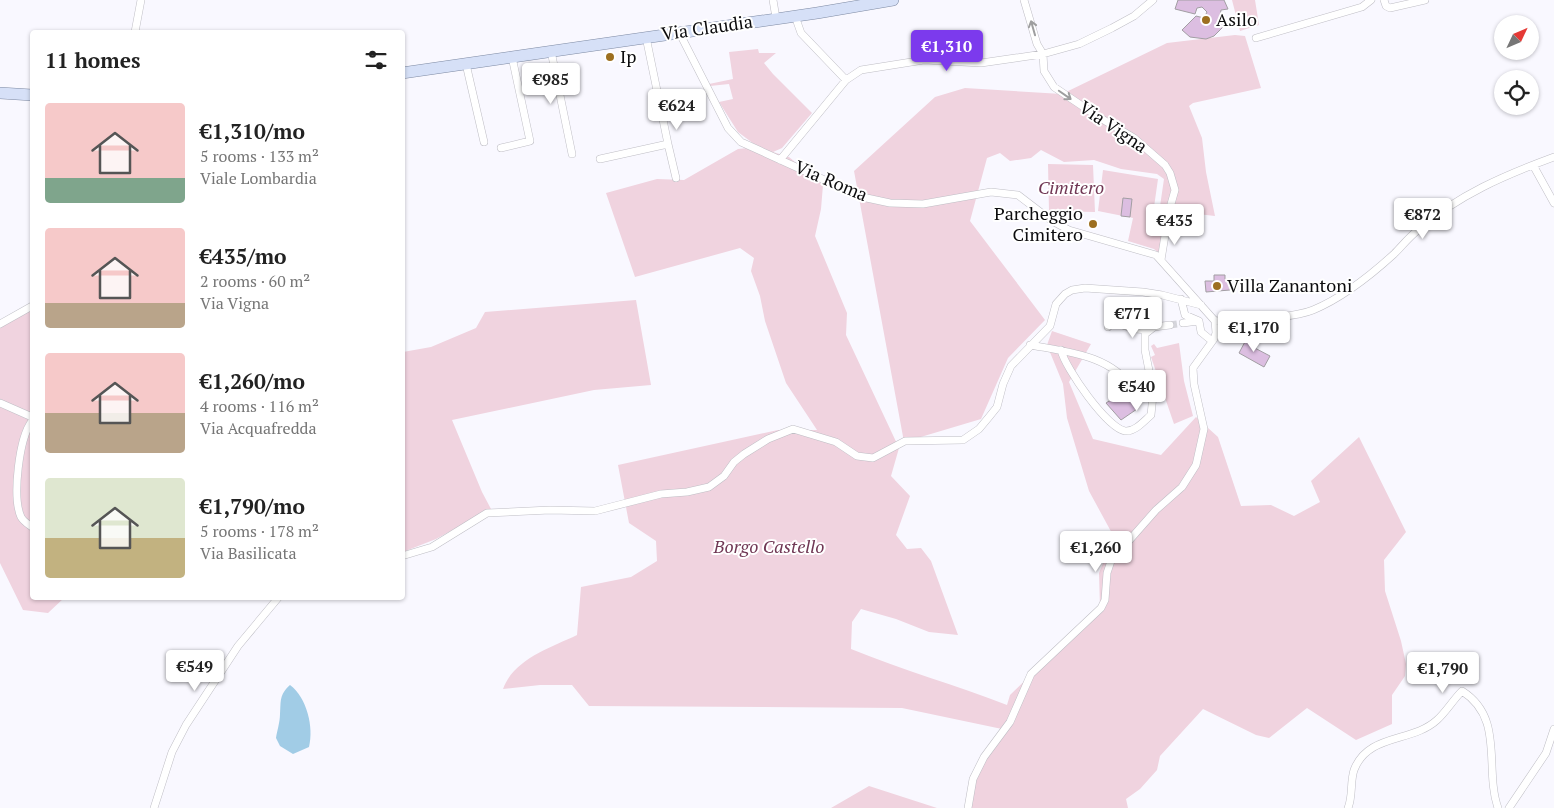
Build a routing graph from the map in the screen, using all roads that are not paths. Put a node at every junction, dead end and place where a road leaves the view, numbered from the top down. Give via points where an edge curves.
1 (141, 0) edge
2 (773, 0) edge
3 (893, 0) edge
4 (1024, 0) edge
5 (1138, 0) edge
6 (1153, 0) edge
7 (1372, 0) edge
8 (1384, 0) edge
9 (1425, 0) edge
10 (879, 1) edge
11 (1144, 8) junction
12 (796, 16) junction
13 (776, 18) junction
14 (135, 30) edge
15 (679, 32) junction
16 (646, 37) junction
17 (1256, 38) dead end
18 (550, 51) junction
19 (1043, 54) junction
20 (512, 56) junction
21 (466, 64) junction
22 (405, 73) edge
23 (846, 80) junction
24 (0, 93) edge
25 (30, 95) edge
26 (484, 142) dead end
27 (668, 144) junction
28 (501, 148) dead end
29 (572, 154) dead end
30 (1554, 157) edge
31 (600, 159) dead end
32 (780, 160) junction
33 (1533, 165) junction
34 (676, 178) dead end
35 (1554, 203) edge
36 (1161, 260) junction
37 (1181, 299) junction
38 (1201, 305) junction
39 (30, 307) edge
40 (1199, 321) junction
41 (1215, 321) junction
42 (0, 324) edge
43 (1183, 324) tunnel mouth
44 (1170, 325) tunnel mouth
45 (1108, 327) dead end
46 (1149, 330) junction
47 (1212, 342) junction
48 (1030, 345) junction
49 (1060, 350) junction
50 (1152, 386) dead end
51 (1134, 390) dead end
52 (1153, 396) dead end
53 (0, 403) edge
54 (30, 416) edge
55 (30, 424) edge
56 (30, 526) edge
57 (405, 555) edge
58 (276, 600) edge
59 (1554, 729) edge
60 (154, 808) edge
61 (968, 808) edge
62 (1348, 808) edge
63 (1498, 808) edge
64 (1509, 808) edge

1 - 14 street
2 - 13 street
3 - 10 main road, Via Claudia
19 -> 4 street, Via Vigna
5 - 11 street
6 - 11 street
7 - 17 street via 1362,7
8 - 9 street via 1390,8
10 - 12 main road, Via Claudia
11 - 19 street via 1079,44
12 - 13 main road, Via Claudia
12 - 23 street via 801,33
13 - 15 main road, Via Claudia
15 - 16 main road, Via Claudia
15 - 32 street, Via Roma via 728,128 741,142
16 - 18 main road, Via Claudia
16 - 27 street
18 - 20 main road, Via Claudia
18 - 29 street
19 - 23 street via 981,62 924,60 861,70
19 -> 36 street, Via Vigna via 1044,71 1054,86 1134,138 1165,165 1175,190
20 - 21 main road, Via Claudia
20 - 28 street via 530,141
21 - 22 main road, Via Claudia
21 - 26 street
23 - 32 street
24 - 25 main road
27 - 31 street
27 - 34 street
30 - 33 street
32 - 36 street, Via Roma via 862,197 890,203 923,204 991,192 1018,195 1069,230 1150,252
33 - 35 street
33 - 41 street via 1490,182 1450,205 1359,282 1312,310
36 - 38 street, Via Roma
37 - 38 street
37 - 40 street via 1185,315
37 - 48 street via 1130,291 1072,290 1060,298 1050,326
38 - 41 street, Via Roma
39 - 42 street
40 - 43 street
40 - 47 street via 1201,332
41 - 47 street via 1216,333
44 - 46 street
45 - 46 street via 1109,321
46 - 50 street via 1144,340
47 - 61 street via 1193,368 1204,428 1192,473 1111,561 1101,608 1031,674 1010,722 984,757 973,779
48 - 49 street
48 - 57 street via 1012,366 997,406 979,429 963,440 905,441 873,458 856,456 836,442 793,430 768,439 744,454 709,487 661,494 595,511 487,513 432,547
49 - 51 street via 1098,360
49 - 52 street via 1073,374 1117,428 1132,430 1151,415
53 - 54 street
55 - 56 street via 24,438 18,485 21,515
58 - 60 street via 238,646 186,725 172,752
59 - 64 street via 1546,753
62 - 63 street via 1354,770 1366,751 1421,730 1437,720 1462,691 1473,698 1482,710 1491,734 1494,797

